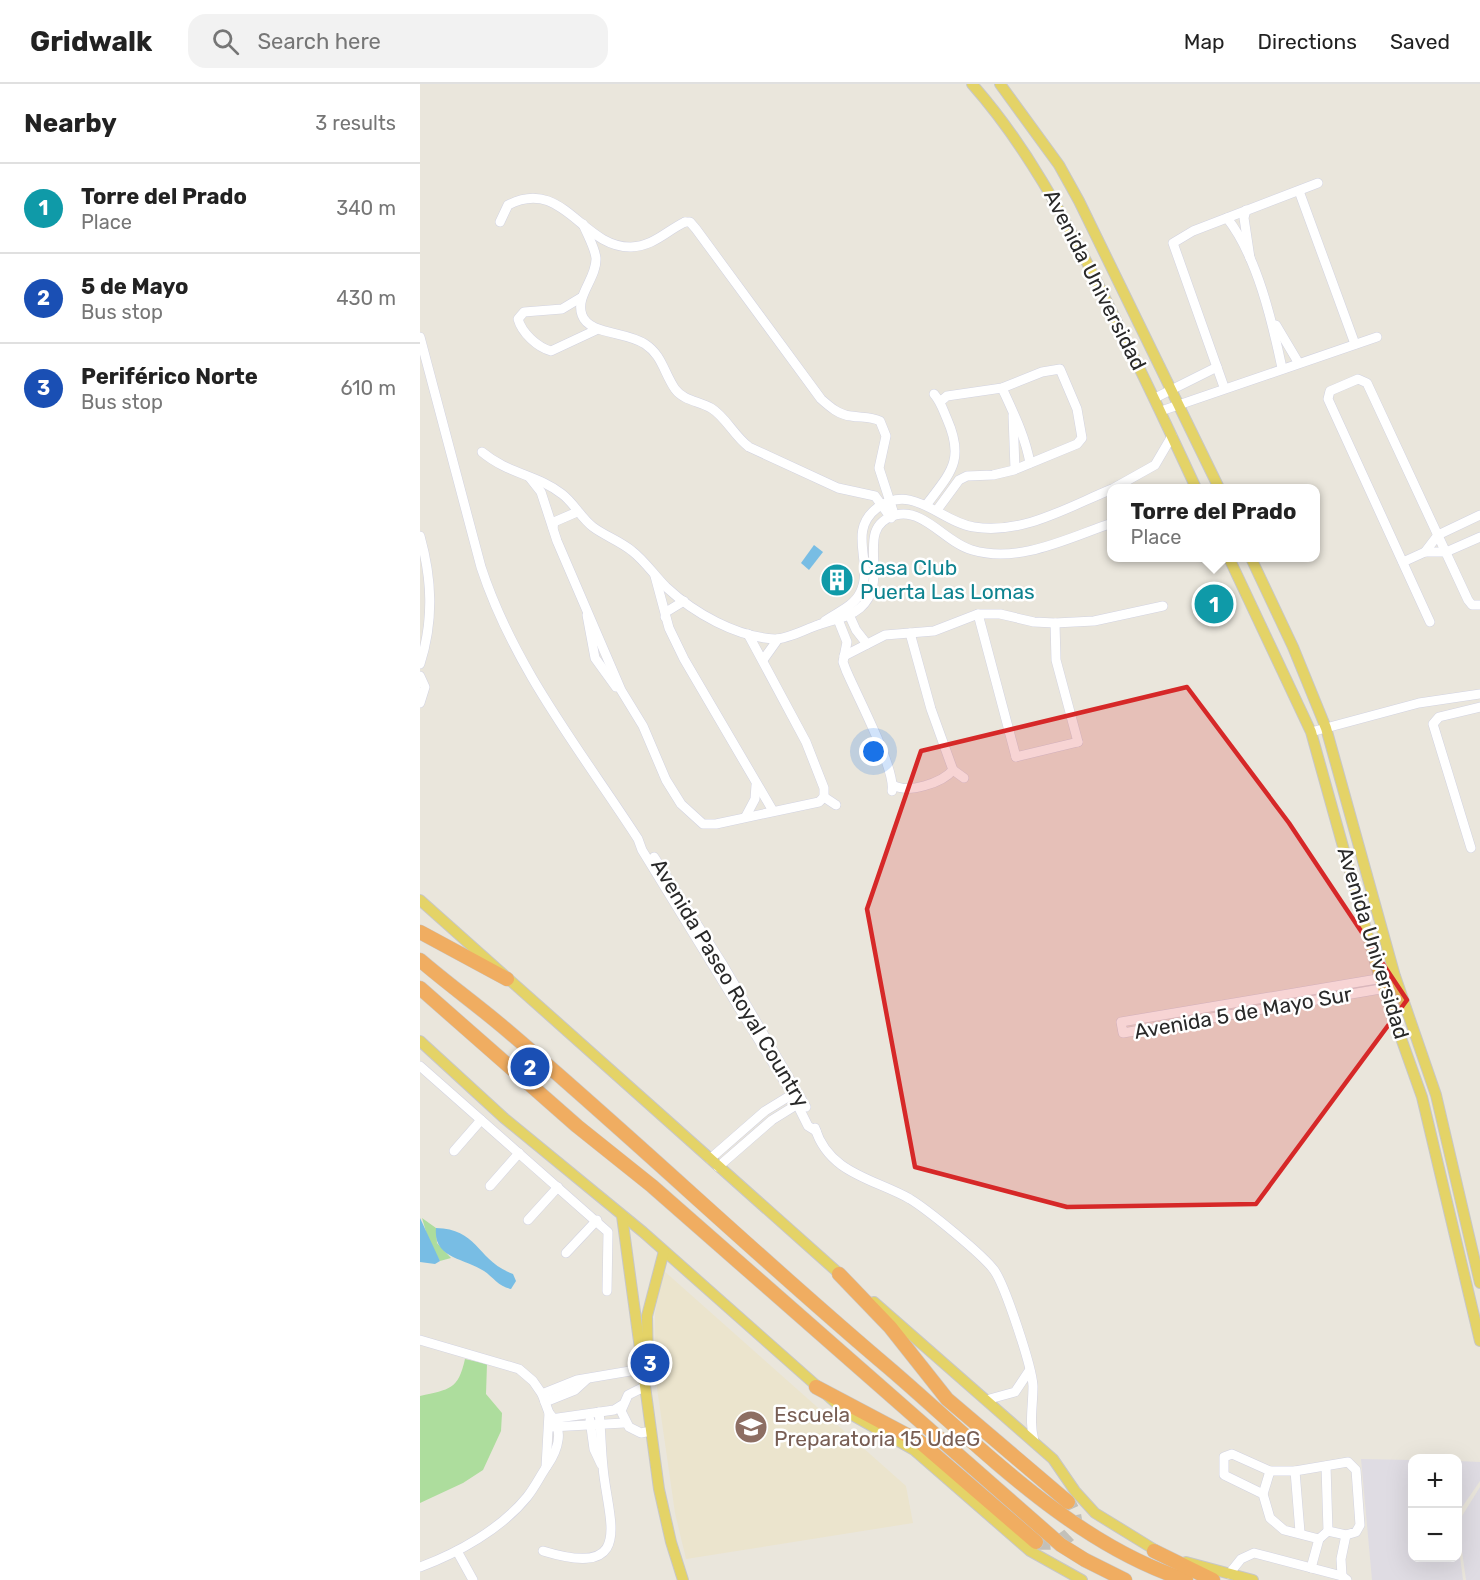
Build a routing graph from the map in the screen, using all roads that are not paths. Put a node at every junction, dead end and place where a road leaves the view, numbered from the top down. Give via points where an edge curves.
1 (972, 84) edge
2 (1000, 84) edge
3 (1318, 183) dead end
4 (1299, 191) junction
5 (1246, 210) junction
6 (686, 211) dead end
7 (1227, 218) junction
8 (500, 222) dead end
9 (684, 222) junction
10 (583, 224) junction
11 (613, 245) junction
12 (596, 258) junction
13 (1250, 258) junction
14 (584, 295) junction
15 (1272, 318) junction
16 (596, 330) junction
17 (420, 337) edge
18 (1377, 337) dead end
19 (1355, 344) junction
20 (1298, 362) junction
21 (1217, 367) junction
22 (1282, 368) junction
23 (1189, 381) junction
24 (1224, 387) junction
25 (1002, 388) junction
26 (1172, 390) junction
27 (1155, 398) junction
28 (1197, 398) junction
29 (1178, 404) junction
30 (1161, 411) junction
31 (1013, 415) junction
32 (1172, 436) junction
33 (482, 452) dead end
34 (1030, 464) junction
35 (1015, 469) junction
36 (949, 475) junction
37 (529, 477) junction
38 (959, 480) junction
39 (1122, 484) edge
40 (1194, 484) edge
41 (1217, 484) edge
42 (1107, 491) edge
43 (886, 503) junction
44 (927, 504) junction
45 (938, 510) junction
46 (577, 512) junction
47 (1480, 515) edge
48 (893, 516) junction
49 (962, 523) junction
50 (1107, 525) edge
51 (553, 528) junction
52 (1438, 535) junction
53 (420, 536) edge
54 (1480, 537) edge
55 (953, 541) junction
56 (1425, 552) junction
57 (1446, 552) junction
58 (1230, 562) edge
59 (1253, 562) edge
60 (1403, 562) junction
61 (654, 573) junction
62 (684, 601) junction
63 (1480, 605) edge
64 (1163, 606) dead end
65 (848, 611) junction
66 (978, 614) junction
67 (665, 617) junction
68 (837, 617) junction
69 (1430, 622) dead end
70 (1056, 623) junction
71 (910, 633) junction
72 (748, 634) junction
73 (778, 639) junction
74 (867, 644) junction
75 (844, 656) junction
76 (763, 660) junction
77 (420, 664) edge
78 (420, 676) edge
79 (1480, 694) edge
80 (420, 703) edge
81 (1480, 707) edge
82 (1326, 728) junction
83 (1311, 732) junction
84 (953, 770) junction
85 (964, 778) dead end
86 (756, 784) junction
87 (824, 797) junction
88 (836, 805) dead end
89 (773, 811) junction
90 (746, 816) junction
91 (1471, 848) dead end
92 (420, 900) edge
93 (420, 932) edge
94 (420, 960) edge
95 (507, 979) junction
96 (1396, 981) junction
97 (1382, 984) junction
98 (420, 988) edge
99 (425, 995) edge
100 (420, 1041) edge
101 (420, 1066) edge
102 (795, 1092) junction
103 (800, 1102) junction
104 (765, 1111) junction
105 (481, 1120) junction
106 (772, 1120) junction
107 (454, 1151) dead end
108 (519, 1153) junction
109 (710, 1159) junction
110 (718, 1167) junction
111 (490, 1186) dead end
112 (558, 1187) junction
113 (622, 1216) junction
114 (528, 1220) dead end
115 (597, 1220) junction
116 (664, 1251) junction
117 (566, 1253) dead end
118 (839, 1274) junction
119 (1480, 1284) edge
120 (607, 1291) dead end
121 (420, 1340) edge
122 (1480, 1341) edge
123 (642, 1370) junction
124 (1029, 1371) junction
125 (644, 1387) junction
126 (816, 1387) junction
127 (544, 1398) junction
128 (986, 1400) junction
129 (622, 1405) junction
130 (594, 1412) junction
131 (551, 1421) junction
132 (624, 1423) junction
133 (596, 1424) junction
134 (651, 1431) junction
135 (1034, 1441) junction
136 (1326, 1466) junction
137 (1295, 1470) junction
138 (1270, 1471) junction
139 (1263, 1494) junction
140 (1068, 1502) tunnel mouth
141 (1328, 1531) junction
142 (1300, 1533) junction
143 (1346, 1535) junction
144 (1319, 1539) junction
145 (1036, 1542) dead end
146 (457, 1551) junction
147 (543, 1551) dead end
148 (1154, 1551) junction
149 (420, 1568) edge
150 (1311, 1568) junction
151 (1229, 1574) junction
152 (683, 1578) edge
153 (1344, 1578) edge
154 (473, 1580) edge
155 (1082, 1580) edge
156 (1125, 1580) edge
157 (1186, 1580) edge
158 (1213, 1580) edge
159 (1253, 1580) edge

1 - 27 main road, Avenida Universidad via 1041,176
2 - 26 main road, Avenida Universidad via 1059,165
3 - 4 street
4 - 5 street
4 - 19 street
5 - 7 street
5 - 13 street
6 - 9 street
7 - 13 street
7 - 21 street via 1173,243
8 - 10 street via 508,205 538,198 565,209
9 - 11 street via 647,244
9 - 43 street via 690,222 696,229 821,399 848,416 880,421 886,436 879,468
10 - 11 street
10 - 12 street
11 - 12 street
12 - 14 street
13 - 15 street
14 - 16 street via 580,302 582,315
14 - 16 street via 562,309 524,312 518,319 520,328 551,351
15 - 20 street
15 - 22 street
16 - 43 street via 625,334 647,345 664,365 675,389 718,412 737,438 749,447 838,488 875,495
17 - 102 street, Avenida Paseo Royal Country via 453,471 493,603 511,640 550,707 670,886
18 - 19 street
19 - 20 street
20 - 22 street
21 - 23 street
21 - 24 street
22 - 24 street
23 - 26 street
23 - 28 street
24 - 28 street
25 - 31 street
25 - 34 street via 1059,369 1070,387 1082,438 1077,444
25 - 36 street via 938,398 956,442 957,456
26 - 27 street
26 - 29 main road, Avenida Universidad
27 - 30 main road, Avenida Universidad
28 - 29 street
29 - 30 street
29 - 41 main road, Avenida Universidad
30 - 32 main road, Avenida Universidad
31 - 34 street via 1021,426
31 - 35 street
32 - 39 street via 1155,465
32 - 40 main road, Avenida Universidad
33 - 37 street via 502,467
34 - 35 street
35 - 38 street
36 - 38 street
36 - 44 street
37 - 46 street via 564,495
37 - 51 street via 541,492
38 - 45 street
42 - 49 street via 1016,527 996,531
43 - 44 street via 905,499
43 - 48 street
43 - 65 street via 868,517 862,529 863,584
44 - 45 street
45 - 49 street
46 - 51 street via 560,517
46 - 61 street via 592,527 630,549
47 - 52 street
48 - 55 street via 914,515
48 - 65 street via 880,526 872,540 876,570 872,593 859,609
49 - 55 street
50 - 55 street via 1015,554 972,550
51 - 90 street via 630,706 674,794 703,824
52 - 56 street
52 - 57 street
52 - 60 street via 1366,383 1358,379 1330,391 1328,399
53 - 77 street via 428,571 430,613
54 - 57 street
56 - 57 street
56 - 60 street
57 - 63 street via 1468,600 1472,605
58 - 83 main road, Avenida Universidad
59 - 82 main road, Avenida Universidad
60 - 69 street
61 - 62 street
61 - 67 street
62 - 67 street via 666,612
62 - 72 street via 708,617
64 - 70 street via 1094,621
65 - 68 street
65 - 74 street
66 - 70 street
66 - 70 street via 1016,759 1081,745 1056,660
66 - 71 street via 934,631
67 - 86 street via 693,676 728,730
68 - 73 street
68 - 75 street via 847,642
71 - 74 street via 885,635
71 - 84 street via 931,710
72 - 73 street
72 - 76 street
73 - 76 street
74 - 75 street
75 - 84 street via 893,788 906,789
76 - 87 street via 806,742
78 - 80 street via 425,687
79 - 82 street via 1419,703
81 - 91 street via 1439,717 1433,724
82 - 83 street
82 - 96 main road, Avenida Universidad
83 - 97 main road, Avenida Universidad
84 - 85 street
86 - 89 street
86 - 90 street via 755,799
87 - 88 street
87 - 89 street via 819,802
89 - 90 street
92 - 95 main road
93 - 95 highway
94 - 157 highway via 516,1038 829,1318 1058,1512 1107,1546
95 - 109 main road
96 - 97 street, Avenida 5 de Mayo Sur
96 - 119 main road, Avenida Universidad via 1436,1095
97 - 97 street, Avenida 5 de Mayo Sur via 1124,1033 1121,1023
97 - 122 main road, Avenida Universidad via 1422,1096
98 - 99 highway
99 - 156 highway via 652,1186 1061,1545
100 - 113 main road via 504,1118
101 - 105 street
102 - 103 street, Avenida Paseo Royal Country
102 - 104 street
103 - 106 street
103 - 124 street, Avenida Paseo Royal Country via 827,1150 842,1165 916,1204 993,1269 1009,1300
104 - 106 street
104 - 109 street
105 - 107 street
105 - 108 street
106 - 110 street
108 - 111 street
108 - 112 street
109 - 110 main road
110 - 118 main road
112 - 114 street
112 - 115 street
113 - 116 main road
113 - 123 main road
115 - 117 street
115 - 120 street via 608,1232
116 - 126 main road
116 - 152 main road via 647,1316 648,1365 664,1484
118 - 128 main road
118 - 140 highway via 890,1327 947,1399
121 - 127 street via 519,1369
123 - 125 main road
123 - 127 street via 562,1385
124 - 128 street via 1016,1392
124 - 135 street, Avenida Paseo Royal Country
125 - 129 street via 628,1395
125 - 134 main road
126 - 145 highway via 920,1442
126 - 155 main road via 845,1411 914,1450 1030,1551
127 - 131 street
128 - 135 main road
129 - 130 street
129 - 132 street
130 - 131 street
130 - 133 street
131 - 133 street
131 - 146 street via 556,1454 538,1483 516,1509
132 - 133 street
132 - 134 street via 634,1431
133 - 147 street via 613,1526 611,1546 599,1562 583,1566
134 - 152 main road via 659,1489 675,1560
135 - 148 main road via 1095,1513
136 - 137 street
136 - 141 street
136 - 143 street via 1348,1462 1356,1470 1360,1525 1356,1532
137 - 138 street
137 - 142 street
138 - 139 street
138 - 139 street via 1232,1454 1224,1457 1222,1469 1226,1478
139 - 142 street via 1270,1518 1284,1530
141 - 143 street
141 - 144 street
142 - 144 street
143 - 153 street via 1341,1559
144 - 150 street
146 - 149 street
146 - 154 street
148 - 151 main road
148 - 158 highway
150 - 151 street via 1254,1553 1241,1559
150 - 153 street
151 - 159 main road

